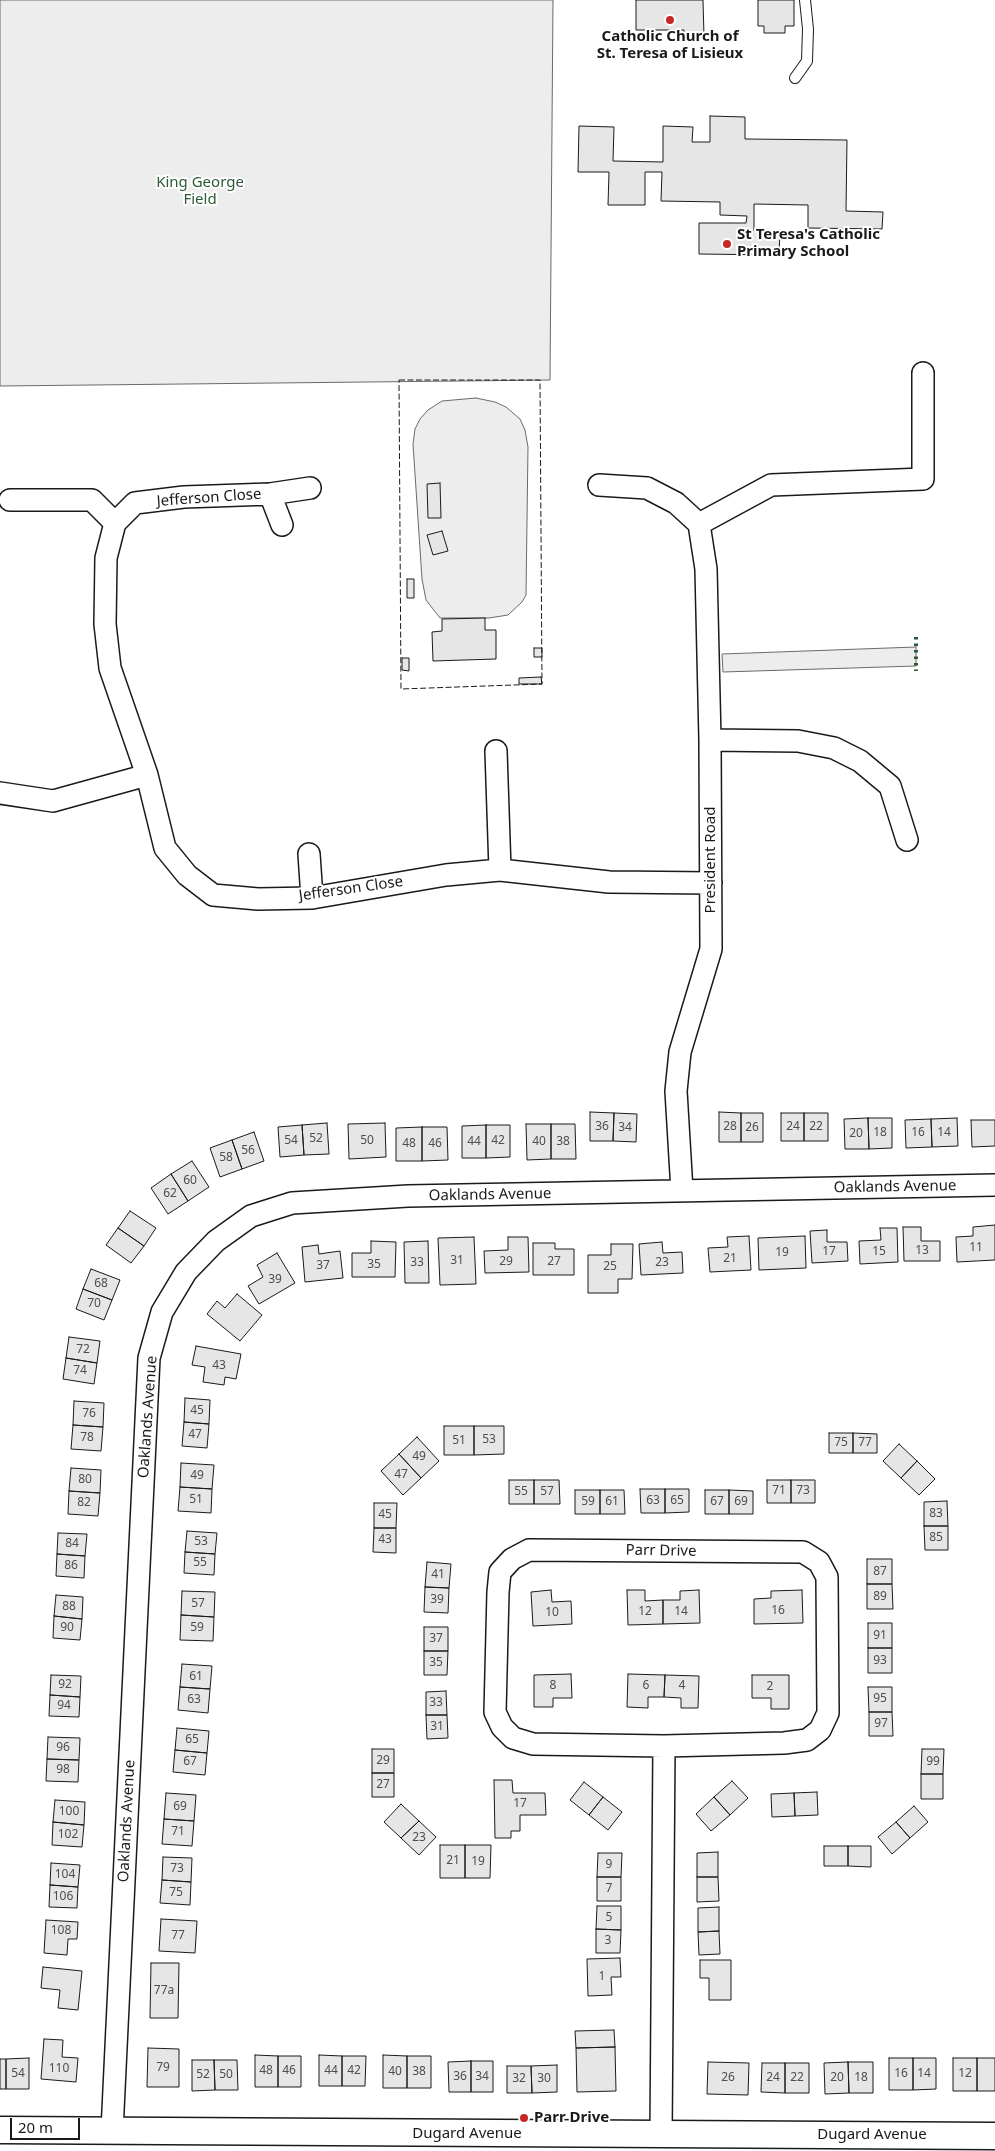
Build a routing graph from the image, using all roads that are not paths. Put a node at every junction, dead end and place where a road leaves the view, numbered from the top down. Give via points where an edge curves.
1 (805, 0) edge
2 (796, 78) dead end
3 (923, 373) dead end
4 (599, 485) dead end
5 (310, 488) dead end
6 (270, 494) junction
7 (10, 500) dead end
8 (115, 522) junction
9 (699, 524) junction
10 (282, 525) dead end
11 (710, 740) junction
12 (496, 751) dead end
13 (147, 775) junction
14 (0, 793) edge
15 (908, 840) dead end
16 (309, 854) dead end
17 (500, 870) junction
18 (711, 883) junction
19 (312, 898) junction
20 (995, 1185) edge
21 (682, 1191) junction
22 (664, 1746) junction
23 (0, 2130) edge
24 (112, 2131) junction
25 (661, 2135) junction
26 (995, 2136) edge

1 - 2 lane via 807,61
3 - 9 street via 923,479 770,485
4 - 9 street via 647,488 676,503
5 - 6 street, Jefferson Close
6 - 8 street, Jefferson Close via 184,497 136,503
6 - 10 street
7 - 8 street via 92,500
8 - 13 street, Jefferson Close via 106,558 105,624 110,668
9 - 11 street, President Road via 706,569
11 - 15 street via 798,741 842,752 890,786
11 - 18 street, President Road
12 - 17 street
13 - 14 street via 53,801
13 - 19 street, Jefferson Close via 165,848 187,875 213,895 258,899
16 - 19 street
17 - 18 street, Jefferson Close via 609,882
17 - 19 street, Jefferson Close via 446,875
18 - 21 street, President Road via 711,949 680,1052 676,1091
20 - 21 street, Oaklands Avenue
21 - 24 street, Oaklands Avenue via 408,1196 292,1203 251,1216 216,1241 186,1272 162,1312 149,1358
22 - 22 street, Parr Drive via 533,1744 513,1738 502,1727 495,1712 498,1592 500,1572 512,1559 529,1550 803,1552 819,1562 827,1577 828,1713 820,1730 806,1740 784,1743
22 - 25 street
23 - 24 street, Dugard Avenue
24 - 25 street, Dugard Avenue
25 - 26 street, Dugard Avenue

